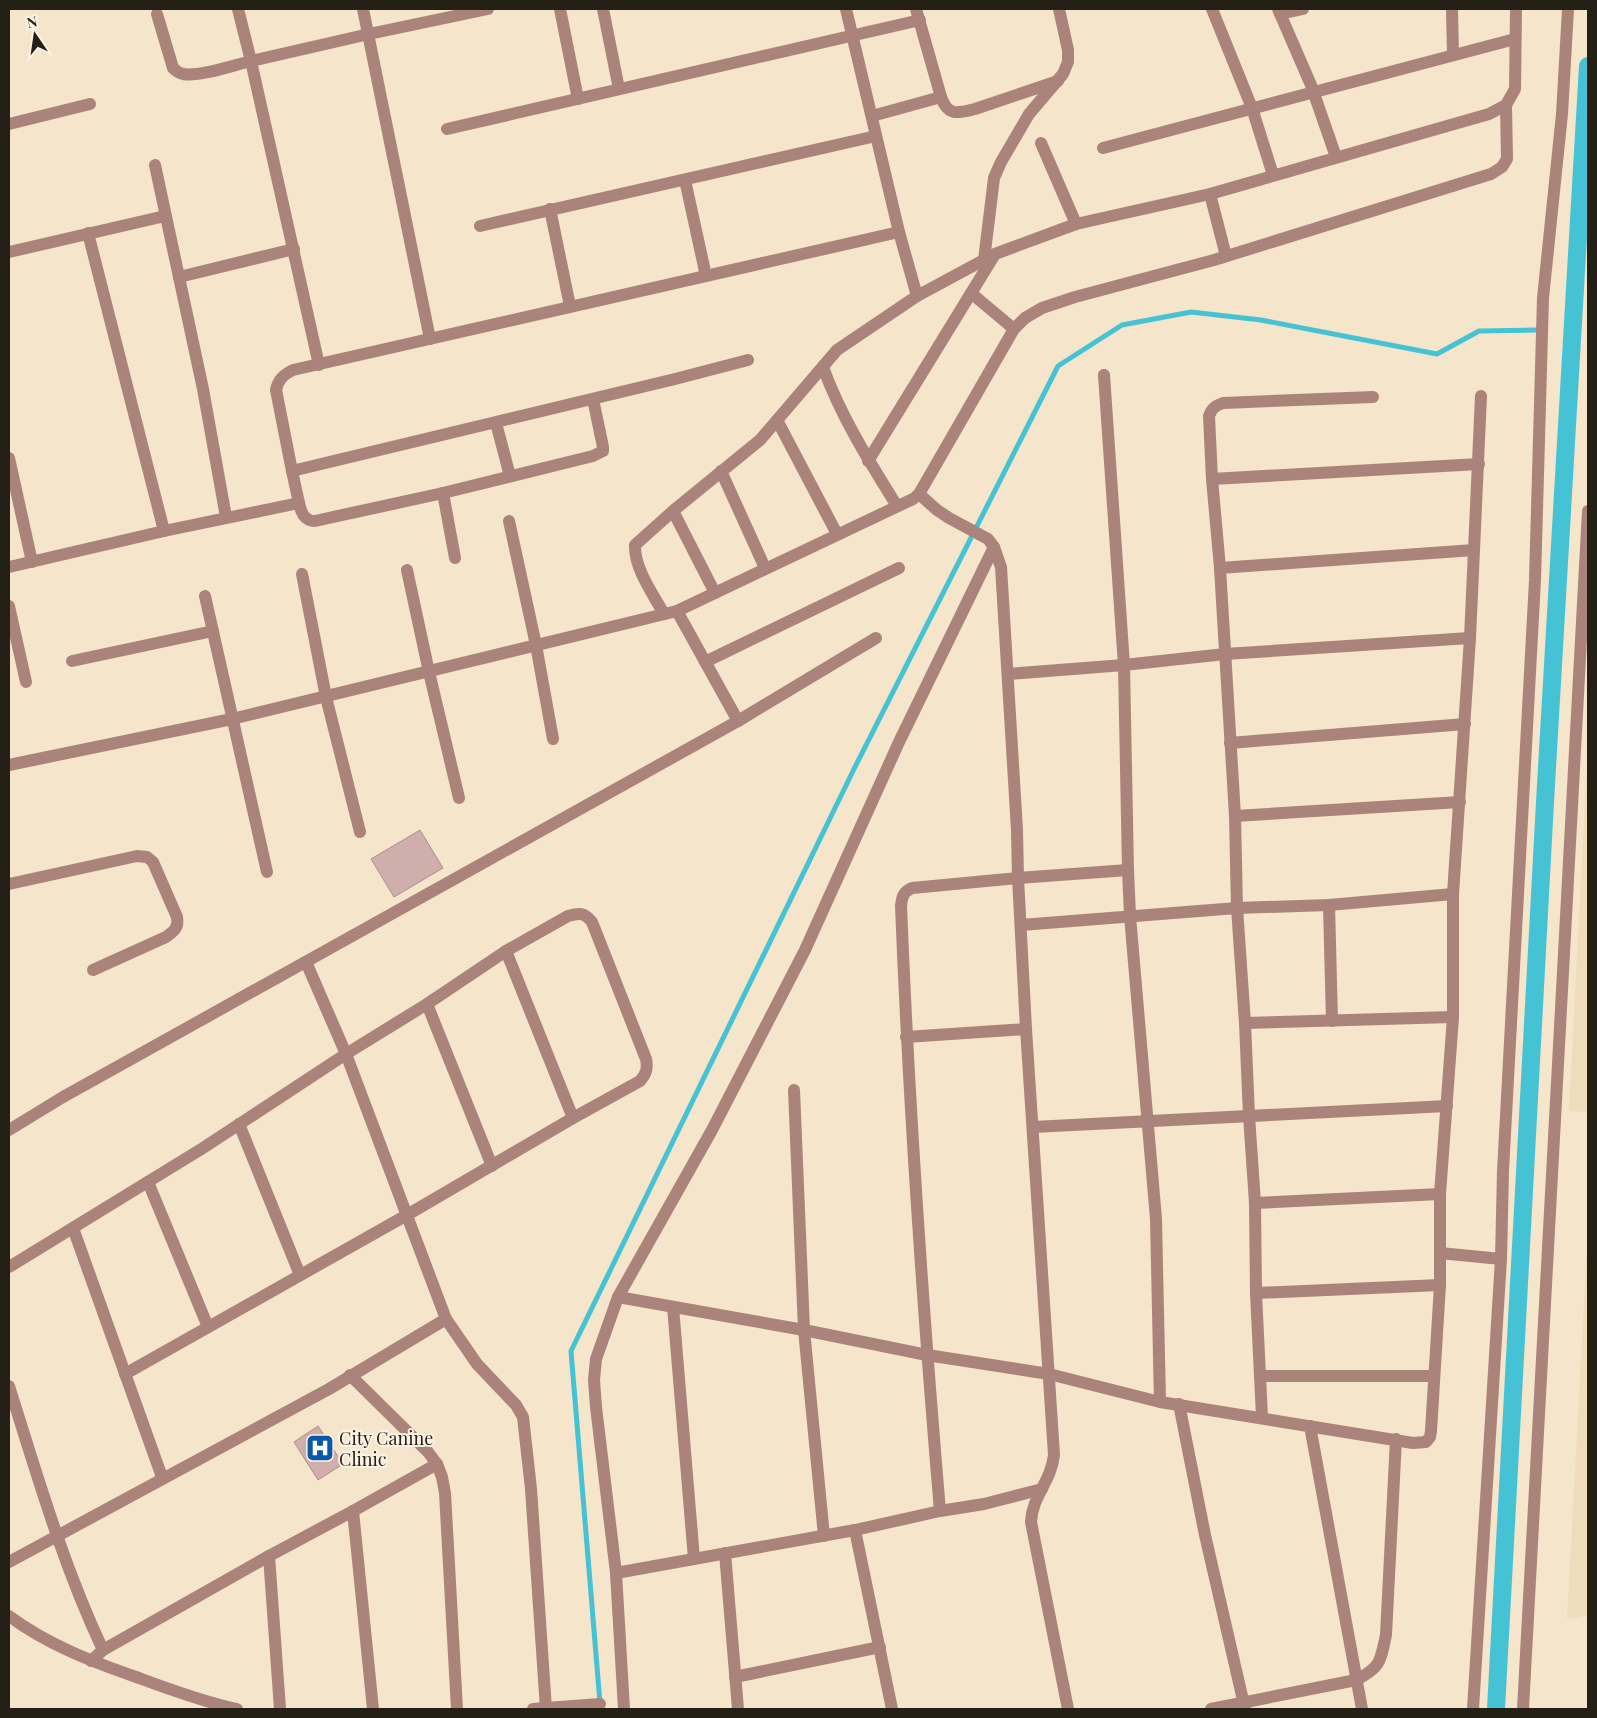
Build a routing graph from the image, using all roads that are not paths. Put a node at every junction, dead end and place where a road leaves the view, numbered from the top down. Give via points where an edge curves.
1 (238, 9) edge
2 (363, 9) edge
3 (488, 9) edge
4 (560, 9) edge
5 (603, 9) edge
6 (846, 9) edge
7 (1059, 9) edge
8 (1212, 9) edge
9 (1303, 9) edge
10 (1452, 9) edge
11 (1516, 9) edge
12 (1568, 9) edge
13 (1279, 12) edge
14 (157, 14) dead end
15 (918, 14) edge
16 (369, 34) junction
17 (853, 35) junction
18 (1516, 39) junction
19 (1453, 55) junction
20 (251, 61) junction
21 (1058, 80) junction
22 (619, 89) junction
23 (1314, 93) junction
24 (941, 97) junction
25 (578, 99) junction
26 (90, 104) dead end
27 (1506, 105) junction
28 (1252, 108) junction
29 (872, 116) junction
30 (9, 124) edge
31 (446, 129) dead end
32 (876, 136) junction
33 (1041, 144) dead end
34 (1103, 148) dead end
35 (1336, 157) junction
36 (155, 165) dead end
37 (1273, 175) junction
38 (685, 180) junction
39 (1210, 194) junction
40 (550, 209) junction
41 (165, 216) junction
42 (1076, 224) junction
43 (480, 226) dead end
44 (899, 232) junction
45 (88, 233) junction
46 (294, 249) junction
47 (9, 252) edge
48 (995, 254) junction
49 (1226, 256) junction
50 (984, 260) junction
51 (706, 276) junction
52 (179, 277) junction
53 (972, 293) junction
54 (917, 296) junction
55 (570, 306) junction
56 (1014, 329) junction
57 (430, 339) junction
58 (748, 360) dead end
59 (319, 365) junction
60 (823, 366) junction
61 (1104, 375) dead end
62 (1481, 396) dead end
63 (1373, 397) dead end
64 (592, 399) junction
65 (777, 420) junction
66 (496, 423) junction
67 (9, 458) edge
68 (868, 461) junction
69 (1479, 464) junction
70 (292, 471) junction
71 (721, 471) junction
72 (510, 476) junction
73 (1212, 479) junction
74 (443, 493) junction
75 (919, 494) junction
76 (298, 502) junction
77 (897, 506) junction
78 (673, 511) junction
79 (1588, 511) edge
80 (226, 517) junction
81 (509, 521) dead end
82 (164, 531) junction
83 (837, 534) junction
84 (991, 543) junction
85 (1474, 550) junction
86 (455, 558) dead end
87 (32, 562) junction
88 (9, 567) edge
89 (765, 568) junction
90 (899, 568) dead end
91 (1220, 568) junction
92 (407, 570) dead end
93 (302, 574) dead end
94 (715, 593) junction
95 (205, 596) dead end
96 (9, 606) edge
97 (677, 611) junction
98 (664, 614) junction
99 (213, 630) junction
100 (876, 638) dead end
101 (1470, 638) junction
102 (536, 645) junction
103 (1225, 654) junction
104 (72, 661) dead end
105 (705, 662) junction
106 (1124, 665) junction
107 (429, 672) junction
108 (1008, 674) junction
109 (26, 682) dead end
110 (326, 697) junction
111 (232, 720) junction
112 (738, 721) junction
113 (1465, 724) junction
114 (553, 739) dead end
115 (1230, 743) junction
116 (9, 765) edge
117 (459, 798) dead end
118 (1460, 802) junction
119 (1235, 816) junction
120 (360, 832) dead end
121 (1128, 870) junction
122 (266, 872) dead end
123 (1018, 878) junction
124 (9, 884) edge
125 (1454, 894) junction
126 (1329, 905) junction
127 (1238, 908) junction
128 (1130, 916) junction
129 (1021, 925) junction
130 (506, 951) junction
131 (306, 962) junction
132 (93, 970) dead end
133 (427, 1004) junction
134 (1453, 1016) junction
135 (1332, 1021) junction
136 (1246, 1024) junction
137 (1026, 1029) junction
138 (906, 1037) junction
139 (346, 1054) junction
140 (794, 1090) dead end
141 (1447, 1106) junction
142 (1249, 1116) junction
143 (573, 1118) junction
144 (1148, 1122) junction
145 (239, 1124) junction
146 (1034, 1127) junction
147 (9, 1130) edge
148 (492, 1166) junction
149 (148, 1182) junction
150 (1440, 1194) junction
151 (1255, 1203) junction
152 (407, 1215) junction
153 (72, 1228) junction
154 (1440, 1253) junction
155 (1501, 1259) junction
156 (9, 1267) edge
157 (300, 1275) junction
158 (1440, 1285) junction
159 (1256, 1293) junction
160 (618, 1297) junction
161 (673, 1307) junction
162 (446, 1319) junction
163 (208, 1327) junction
164 (804, 1330) junction
165 (927, 1355) junction
166 (125, 1374) junction
167 (1049, 1374) junction
168 (350, 1375) junction
169 (1260, 1376) junction
170 (1434, 1376) junction
171 (9, 1386) edge
172 (1160, 1402) junction
173 (1178, 1404) junction
174 (1262, 1417) junction
175 (1310, 1426) junction
176 (1396, 1439) junction
177 (437, 1464) junction
178 (162, 1477) junction
179 (1042, 1490) junction
180 (354, 1511) junction
181 (940, 1511) junction
182 (855, 1530) junction
183 (824, 1536) junction
184 (57, 1537) junction
185 (725, 1553) junction
186 (269, 1556) junction
187 (694, 1559) junction
188 (9, 1562) edge
189 (616, 1573) junction
190 (9, 1616) edge
191 (880, 1647) junction
192 (103, 1650) junction
193 (91, 1660) junction
194 (735, 1677) junction
195 (1356, 1680) junction
196 (600, 1704) dead end
197 (1244, 1706) edge
198 (237, 1709) edge
199 (280, 1709) edge
200 (372, 1709) edge
201 (457, 1709) edge
202 (541, 1709) edge
203 (624, 1709) edge
204 (738, 1709) edge
205 (892, 1709) edge
206 (1068, 1709) edge
207 (1211, 1709) edge
208 (1362, 1709) edge
209 (1473, 1709) edge
210 (1523, 1709) edge

1 - 20 street
2 - 16 street
3 - 16 street
4 - 25 street
5 - 22 street
6 - 17 street
7 - 21 street via 1068,62
8 - 28 street
9 - 13 street
10 - 19 street
11 - 18 street
12 - 155 street via 1562,114 1543,298 1535,580
13 - 23 street
14 - 20 street via 170,62 178,73 209,72
15 - 17 street
15 - 24 street
16 - 20 street
16 - 57 street
17 - 22 street
17 - 29 street
18 - 19 street
18 - 27 street via 1516,89
19 - 23 street
20 - 46 street
21 - 24 street via 962,112 948,110
21 - 50 street via 1029,114 994,178
22 - 25 street
23 - 28 street
23 - 35 street
24 - 29 street
25 - 31 street
26 - 30 street
27 - 35 street via 1489,114
27 - 49 street via 1507,159 1502,168 1491,174
28 - 34 street
28 - 37 street
29 - 32 street
32 - 38 street
32 - 44 street
33 - 42 street
35 - 37 street
36 - 41 street
37 - 39 street
38 - 40 street
38 - 51 street
39 - 42 street
39 - 49 street
40 - 43 street
40 - 55 street
41 - 45 street
41 - 52 street
42 - 48 street
44 - 51 street
44 - 54 street
45 - 47 street
45 - 82 street
46 - 52 street
46 - 59 street
48 - 50 street
48 - 53 street
49 - 56 street via 1042,308
50 - 54 street
51 - 55 street
52 - 80 street
53 - 56 street
53 - 68 street
54 - 60 street via 837,350
55 - 57 street
56 - 75 street
57 - 59 street
58 - 64 street
59 - 70 street via 286,373 276,390
60 - 65 street
60 - 68 street
61 - 106 street
62 - 69 street
63 - 73 street via 1223,403 1215,406 1210,416
64 - 66 street
64 - 72 street via 603,451
65 - 71 street via 760,440
65 - 83 street
66 - 70 street
66 - 72 street
67 - 87 street
68 - 77 street
69 - 73 street
69 - 85 street
70 - 76 street
71 - 78 street
71 - 89 street
72 - 74 street
73 - 91 street
74 - 76 street via 315,522 305,518
74 - 86 street
75 - 77 street
75 - 84 street via 937,510
76 - 80 street
77 - 83 street
78 - 94 street
78 - 98 street via 635,545 638,564
79 - 210 street
80 - 82 street
81 - 102 street
82 - 87 street
83 - 89 street
84 - 108 street via 1001,567
84 - 160 street via 805,950 712,1130
85 - 91 street
85 - 101 street
87 - 88 street
89 - 94 street
90 - 105 street
91 - 103 street
92 - 107 street
93 - 110 street
94 - 97 street
95 - 99 street
96 - 109 street
97 - 98 street
97 - 105 street
98 - 102 street
99 - 104 street
99 - 111 street
100 - 112 street
101 - 103 street
101 - 113 street
102 - 107 street
102 - 114 street
103 - 106 street
103 - 115 street
105 - 112 street
106 - 108 street
106 - 121 street
107 - 110 street
107 - 117 street
108 - 123 street
110 - 111 street
110 - 120 street
111 - 116 street
111 - 122 street
112 - 131 street
113 - 115 street
113 - 118 street
115 - 119 street
118 - 119 street
118 - 125 street
119 - 127 street
121 - 123 street
121 - 128 street
123 - 129 street
123 - 138 street via 906,891 901,906
124 - 132 street via 137,856 147,857 153,862 176,917 175,931
125 - 126 street
125 - 134 street
126 - 127 street
126 - 135 street
127 - 128 street
127 - 136 street
128 - 129 street
128 - 144 street
129 - 137 street
130 - 133 street
130 - 143 street
130 - 143 street via 568,916 577,913 587,916 592,922 647,1066 640,1081
131 - 139 street
131 - 147 street
133 - 139 street
133 - 148 street
134 - 135 street
134 - 141 street
135 - 136 street
136 - 142 street
137 - 138 street
137 - 146 street
138 - 165 street
139 - 145 street
139 - 152 street
140 - 164 street
141 - 142 street
141 - 150 street
142 - 144 street
142 - 151 street
143 - 148 street
144 - 146 street
144 - 172 street via 1156,1219
145 - 149 street
145 - 157 street
146 - 167 street
148 - 152 street
149 - 153 street
149 - 163 street
150 - 151 street
150 - 154 street
151 - 159 street
152 - 157 street
152 - 162 street
153 - 156 street
153 - 166 street
154 - 155 street
154 - 158 street
155 - 209 street
157 - 163 street
158 - 159 street
158 - 170 street
159 - 169 street
160 - 161 street
160 - 189 street via 599,1347 594,1380
161 - 164 street
161 - 187 street
162 - 168 street
162 - 202 street via 477,1364 516,1405 523,1417 531,1489
163 - 166 street
164 - 165 street
164 - 183 street
165 - 167 street
165 - 181 street
166 - 178 street
167 - 172 street
167 - 179 street via 1054,1455 1053,1467
168 - 177 street
168 - 178 street
169 - 170 street
169 - 174 street
170 - 176 street via 1430,1437 1421,1443
171 - 184 street
172 - 173 street
173 - 174 street
173 - 197 street
174 - 175 street
175 - 176 street
175 - 195 street
176 - 195 street via 1386,1635 1381,1659 1373,1671
177 - 180 street
177 - 201 street via 445,1493
178 - 184 street
179 - 181 street
179 - 206 street via 1032,1511 1031,1522
180 - 186 street
180 - 200 street
181 - 182 street
182 - 183 street
182 - 191 street
183 - 185 street
184 - 188 street
184 - 192 street
185 - 187 street
185 - 194 street
186 - 192 street
186 - 199 street
187 - 189 street
189 - 203 street
190 - 193 street via 53,1644
191 - 194 street
191 - 205 street
192 - 193 street
193 - 198 street
194 - 204 street
195 - 197 street
195 - 208 street
196 - 202 street
197 - 207 street

